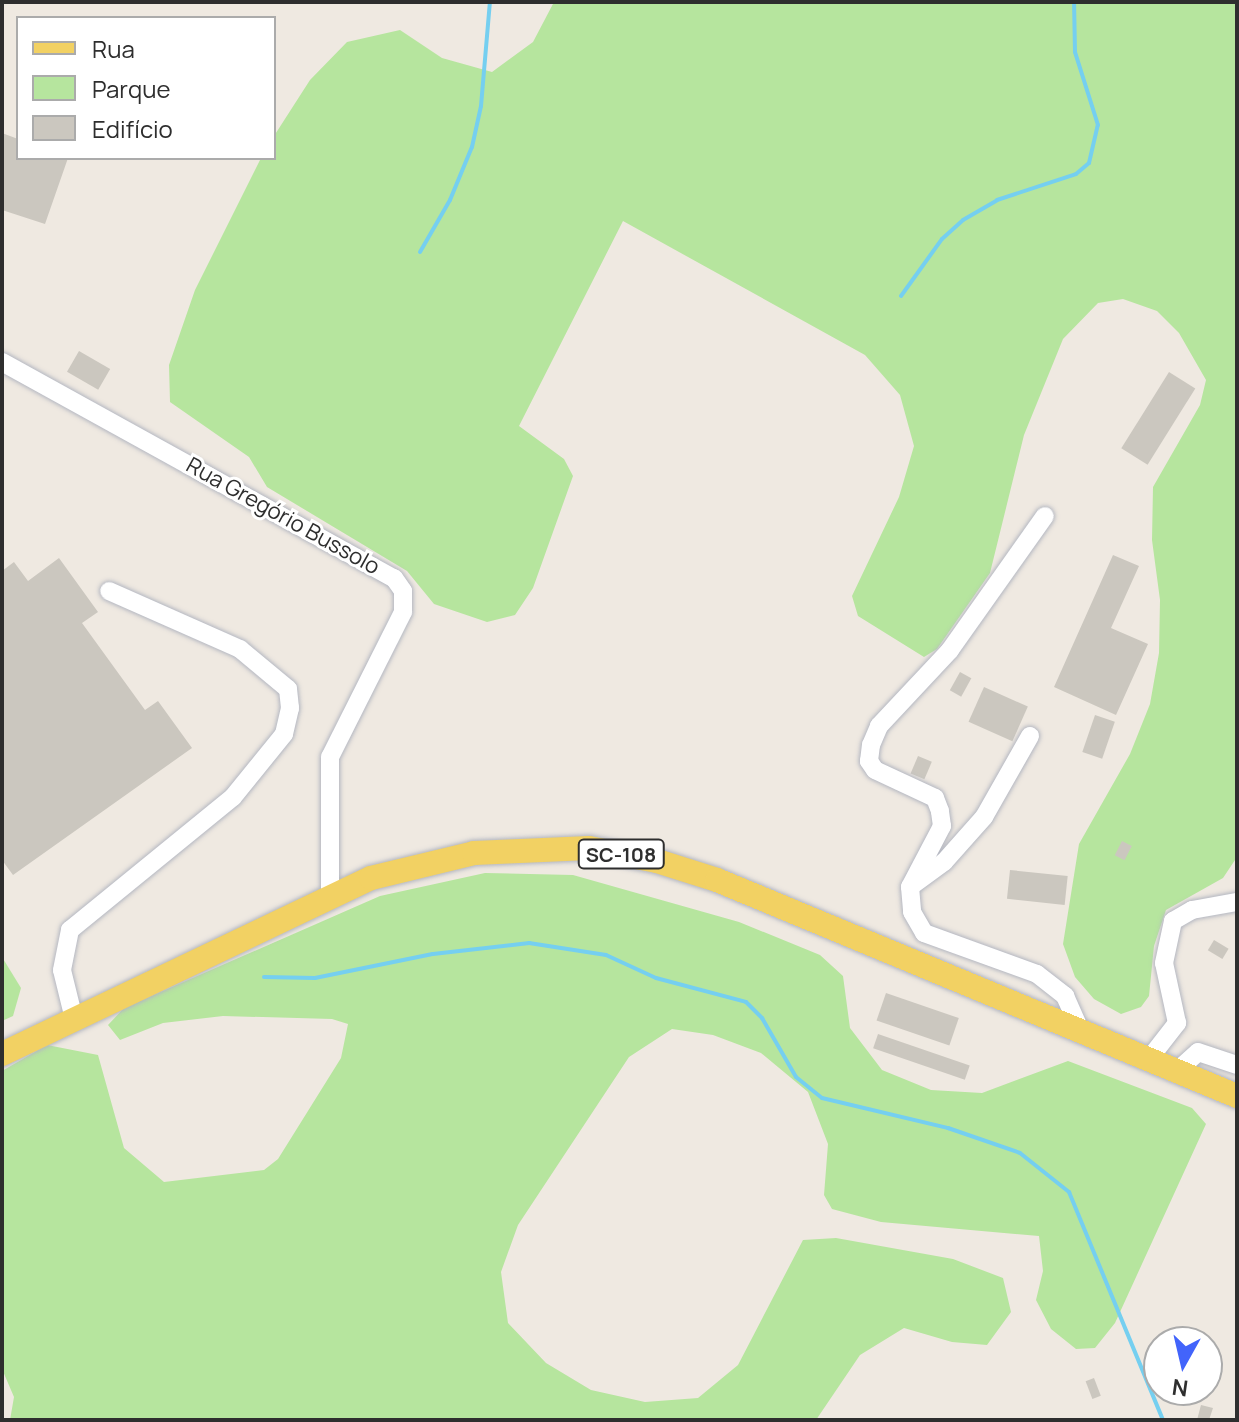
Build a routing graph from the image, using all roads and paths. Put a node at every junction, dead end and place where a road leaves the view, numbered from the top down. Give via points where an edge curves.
1 (2, 362) edge
2 (1045, 516) dead end
3 (109, 591) dead end
4 (1030, 736) dead end
5 (910, 887) junction
6 (330, 894) junction
7 (1237, 902) edge
8 (74, 1019) junction
9 (1080, 1030) junction
10 (2, 1054) edge
11 (1149, 1059) junction
12 (1237, 1065) edge
13 (1177, 1071) junction
14 (1237, 1096) edge

1 - 6 street, Rua Gregório Bussolo via 394,578 403,591 403,612 330,757
2 - 5 street via 950,650 879,726 871,745 869,761 875,770 935,798 940,811 942,826
3 - 8 street via 240,649 288,689 290,708 284,734 233,797 70,930 62,970
4 - 5 street via 984,817 944,862
5 - 9 street via 912,912 924,933 1037,974 1065,996
6 - 8 main road, SC-108
6 - 9 main road, SC-108 via 411,866 474,853 589,848 730,884
7 - 11 street via 1192,910 1173,921 1164,963 1177,1023
8 - 10 main road, SC-108
9 - 11 main road, SC-108
11 - 13 main road, SC-108
12 - 13 street via 1198,1052
13 - 14 main road, SC-108

